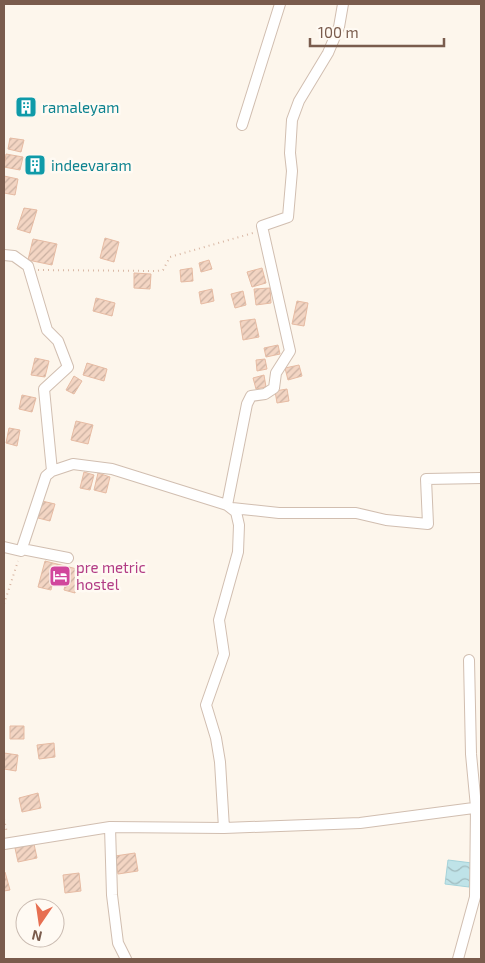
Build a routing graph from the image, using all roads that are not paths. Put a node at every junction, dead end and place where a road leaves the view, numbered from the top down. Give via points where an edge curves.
1 (280, 4) edge
2 (343, 4) edge
3 (242, 125) dead end
4 (4, 255) edge
5 (52, 472) junction
6 (481, 478) edge
7 (230, 507) junction
8 (4, 547) edge
9 (21, 550) junction
10 (68, 558) dead end
11 (469, 660) dead end
12 (479, 807) edge
13 (110, 827) junction
14 (224, 828) junction
15 (6, 843) edge
16 (126, 959) edge
17 (458, 959) edge

1 - 3 street
2 - 7 street via 339,27 328,53 298,101 292,120 288,217 262,226 290,351 279,367 274,388 265,394 251,396
4 - 5 street via 14,256 28,266 47,330 58,342 68,367 44,389
5 - 7 street via 73,464 112,469
5 - 9 street via 46,476
6 - 7 street via 426,478 428,524 356,513 279,514
7 - 14 street via 236,512 239,525 238,552 219,620 224,654 206,705 220,762
8 - 9 street
9 - 10 street
11 - 12 street via 471,754
12 - 14 street via 360,823
12 - 17 street via 475,897
13 - 14 street
13 - 15 street
13 - 16 street via 112,895 118,943

